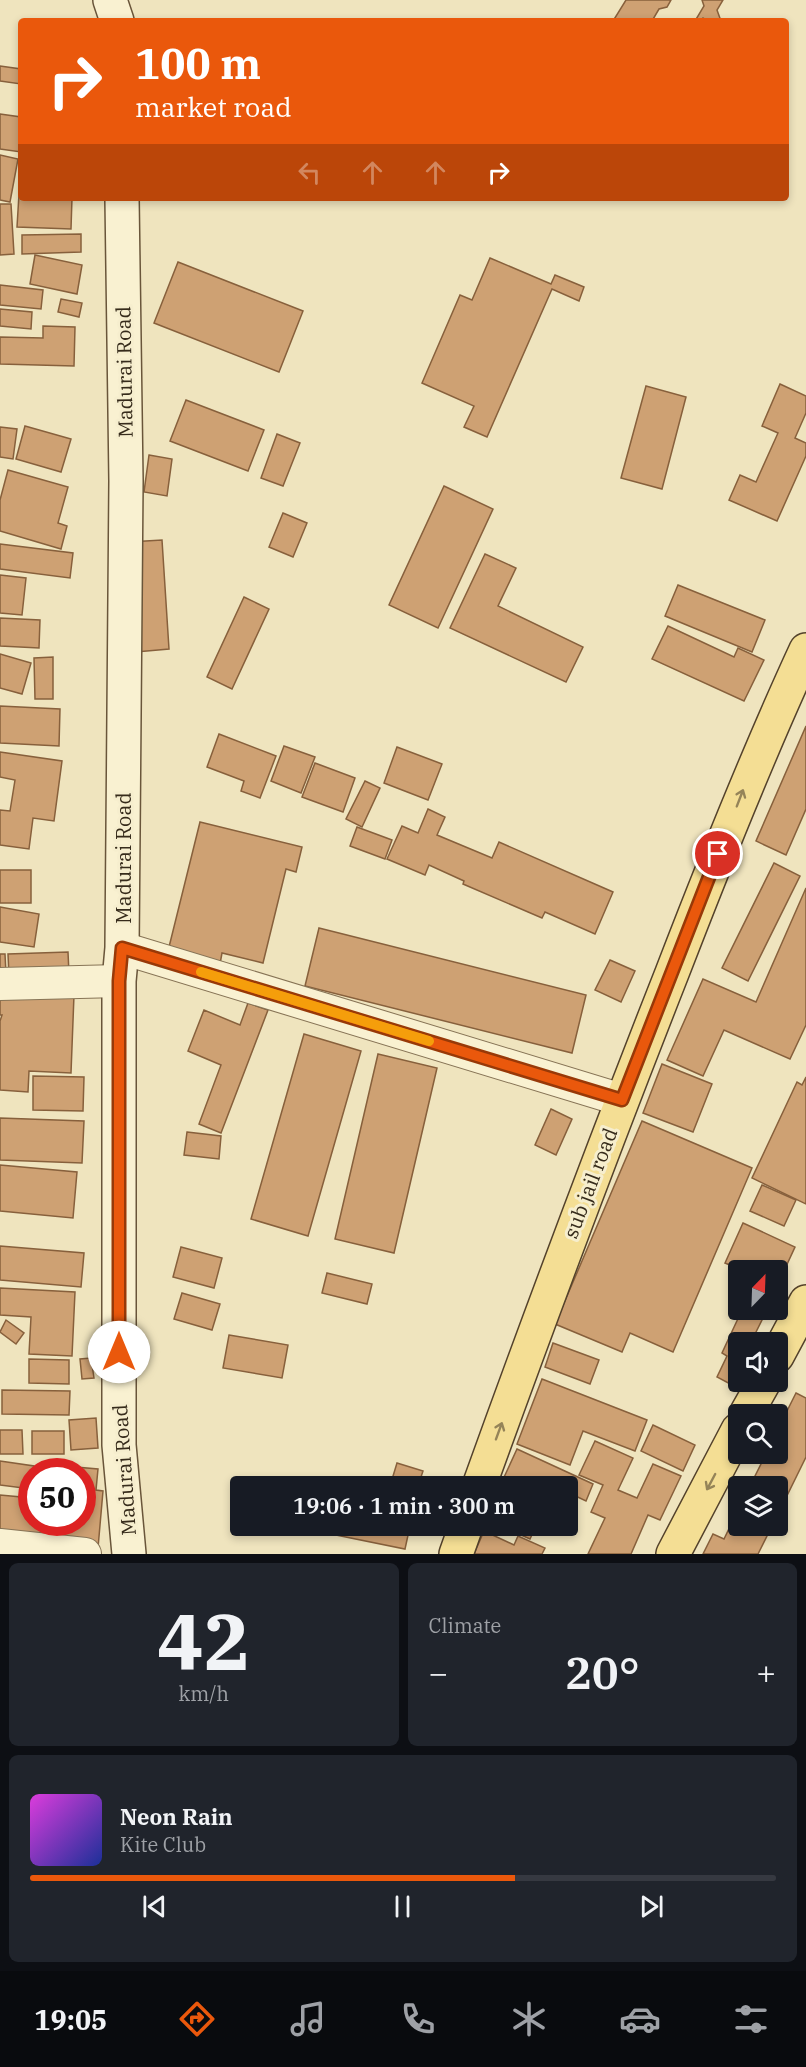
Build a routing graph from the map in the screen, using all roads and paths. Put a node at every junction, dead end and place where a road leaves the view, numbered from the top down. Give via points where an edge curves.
1 (110, 0) edge
2 (116, 18) edge
3 (122, 201) edge
4 (805, 655) edge
5 (122, 948) junction
6 (119, 981) junction
7 (0, 984) edge
8 (622, 1100) junction
9 (806, 1302) edge
10 (788, 1336) edge
11 (728, 1449) edge
12 (483, 1476) edge
13 (462, 1536) edge
14 (0, 1545) edge
15 (85, 1554) edge
16 (129, 1554) edge
17 (456, 1554) edge
18 (673, 1554) edge

1 - 2 main road
3 - 5 main road, Madurai Road via 126,481
8 -> 4 main road, sub jail road via 753,767
5 - 6 main road, Madurai Road
5 - 8 street
6 - 7 street
6 - 16 main road, Madurai Road via 119,1445
12 -> 8 main road, sub jail road
9 - 10 main road
11 -> 18 main road
13 - 17 main road
14 - 15 street

